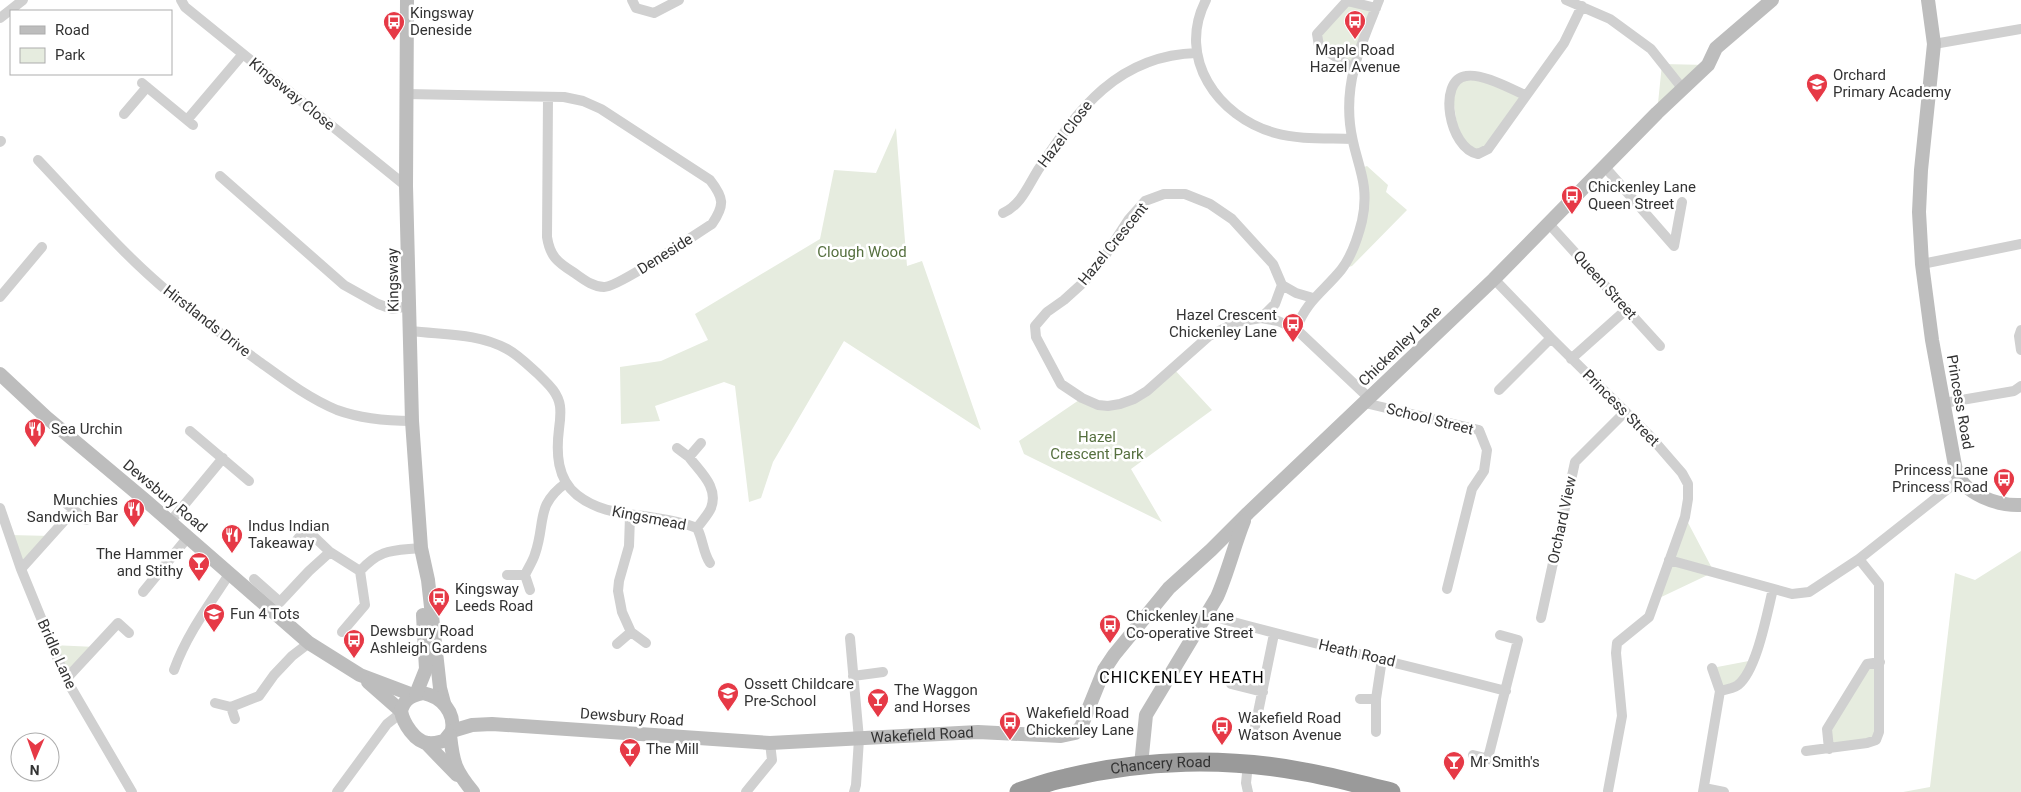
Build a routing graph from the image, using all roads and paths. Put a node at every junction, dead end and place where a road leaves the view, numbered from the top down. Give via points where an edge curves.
1 (23, 0) edge
2 (181, 0) edge
3 (406, 0) edge
4 (632, 0) edge
5 (679, 0) edge
6 (1206, 0) edge
7 (1566, 0) edge
8 (1772, 0) edge
9 (1928, 0) edge
10 (1377, 4) edge
11 (1582, 6) junction
12 (12, 10) edge
13 (2020, 30) edge
14 (2021, 41) edge
15 (1934, 44) junction
16 (243, 54) junction
17 (1197, 54) junction
18 (1353, 68) junction
19 (1682, 88) junction
20 (406, 94) junction
21 (1526, 95) junction
22 (548, 97) junction
23 (124, 114) dead end
24 (1352, 139) junction
25 (38, 160) dead end
26 (1604, 166) junction
27 (220, 176) dead end
28 (406, 186) junction
29 (1682, 202) dead end
30 (1003, 213) dead end
31 (1549, 224) junction
32 (2021, 244) edge
33 (42, 247) dead end
34 (1922, 264) junction
35 (1494, 278) junction
36 (1282, 285) junction
37 (0, 297) edge
38 (1313, 298) junction
39 (409, 306) junction
40 (1627, 309) junction
41 (1261, 318) junction
42 (1296, 329) junction
43 (2021, 330) edge
44 (411, 331) junction
45 (1551, 338) junction
46 (1660, 346) dead end
47 (2021, 350) edge
48 (1571, 359) junction
49 (0, 374) edge
50 (2021, 386) edge
51 (1499, 390) dead end
52 (1367, 401) junction
53 (1944, 403) junction
54 (1625, 412) junction
55 (412, 421) junction
56 (190, 431) dead end
57 (701, 443) dead end
58 (677, 448) dead end
59 (689, 456) junction
60 (223, 458) junction
61 (1959, 480) junction
62 (249, 481) dead end
63 (566, 483) junction
64 (62, 500) dead end
65 (2021, 505) edge
66 (0, 508) edge
67 (74, 510) junction
68 (1248, 513) junction
69 (630, 516) junction
70 (86, 520) dead end
71 (170, 522) junction
72 (697, 528) junction
73 (188, 537) junction
74 (297, 540) dead end
75 (1211, 550) junction
76 (330, 552) junction
77 (422, 553) junction
78 (1860, 559) junction
79 (1669, 560) junction
80 (710, 563) dead end
81 (1228, 566) junction
82 (21, 569) junction
83 (360, 571) junction
84 (230, 573) junction
85 (507, 575) dead end
86 (525, 575) junction
87 (254, 579) dead end
88 (1448, 589) dead end
89 (1774, 589) junction
90 (530, 590) dead end
91 (143, 592) dead end
92 (1208, 614) junction
93 (1541, 618) dead end
94 (342, 632) dead end
95 (631, 632) junction
96 (130, 633) dead end
97 (1274, 634) junction
98 (1500, 635) dead end
99 (850, 638) dead end
100 (309, 643) junction
101 (646, 643) dead end
102 (618, 644) dead end
103 (1382, 659) junction
104 (1880, 662) junction
105 (1712, 668) dead end
106 (174, 670) dead end
107 (883, 672) dead end
108 (360, 675) junction
109 (853, 676) junction
110 (66, 679) junction
111 (1231, 684) dead end
112 (1506, 691) junction
113 (1720, 691) junction
114 (1263, 692) junction
115 (415, 695) junction
116 (1360, 699) dead end
117 (1376, 699) junction
118 (215, 703) dead end
119 (445, 705) junction
120 (231, 707) junction
121 (401, 712) junction
122 (235, 720) dead end
123 (492, 724) junction
124 (1254, 732) dead end
125 (1376, 732) dead end
126 (451, 733) junction
127 (1075, 733) joint
128 (858, 739) junction
129 (426, 743) junction
130 (770, 743) junction
131 (1829, 749) junction
132 (1806, 751) dead end
133 (1473, 755) dead end
134 (1488, 758) junction
135 (1502, 762) dead end
136 (1248, 764) junction
137 (1140, 765) junction
138 (471, 790) edge
139 (1703, 790) edge
140 (1608, 791) dead end
141 (132, 792) edge
142 (337, 792) edge
143 (746, 792) edge
144 (854, 792) edge
145 (1018, 792) edge
146 (1248, 792) edge
147 (1391, 792) edge
148 (1724, 792) edge

1 - 12 street
2 - 16 street, Kingsway Close via 185,7
3 - 20 street, Kingsway
4 - 5 street via 636,8 654,13
6 - 17 street via 1200,10 1196,33
7 - 11 street
8 - 19 street, Chickenley Lane via 1716,48 1708,65
9 - 15 street, Princess Road
10 - 18 street
10 - 18 street via 1347,1 1317,34 1319,46
11 - 19 street via 1610,19 1651,49
11 - 21 street via 1564,42
13 - 14 street
13 - 15 street
15 - 34 street, Princess Road via 1921,170
16 - 23 street via 190,122 144,85
16 - 28 street, Kingsway Close
17 - 24 street via 1203,75 1214,94 1240,118 1257,127 1296,138
17 - 30 street, Hazel Close via 1152,61 1107,84 1080,112 1018,204
18 - 24 street via 1349,105
19 - 26 street, Chickenley Lane
20 - 22 street, Deneside
20 - 28 street, Kingsway
21 - 21 street via 1488,149 1478,154 1464,147 1450,114 1452,90 1460,78 1477,77
22 - 22 street, Deneside via 582,100 601,109 700,172 719,192 722,201 720,213 712,224 625,279 605,288 594,285 561,264 548,249 547,237
24 - 38 street via 1365,190 1361,223 1342,269
25 - 55 street, Hirstlands Drive via 171,294 292,385 314,399 361,417
26 - 29 street via 1674,246
26 - 31 street, Chickenley Lane
27 - 39 street via 328,273 361,296 392,309
28 - 39 street, Kingsway
31 - 35 street, Chickenley Lane
31 - 40 street, Queen Street
32 - 34 street
33 - 37 street
34 - 53 street, Princess Road
35 - 45 street, Princess Street
35 - 52 street, Chickenley Lane
36 - 38 street
36 - 41 street via 1275,304
36 - 41 street, Hazel Crescent via 1273,264 1232,219 1210,204 1185,194 1164,194 1145,201 1101,262 1034,326 1036,337 1061,384 1082,398 1108,406 1134,399 1147,391 1209,336 1237,322
38 - 42 street
39 - 44 street, Kingsway
40 - 46 street, Queen Street
40 - 48 street
41 - 42 street, Hazel Crescent
42 - 52 street, Hazel Crescent
43 - 47 street
44 - 55 street, Kingsway
44 - 63 street, Kingsmead via 470,336 491,342 508,349 544,380 556,394 560,408 558,464
45 - 48 street, Princess Street
45 - 51 street
48 - 54 street, Princess Street
49 - 71 street, Dewsbury Road
50 - 53 street via 2014,391
52 - 68 street, Chickenley Lane
52 - 88 street, School Street via 1479,430 1487,450 1484,471 1472,489
53 - 61 street, Princess Road
54 - 79 street, Princess Street via 1682,473 1688,484 1685,517
54 - 93 street, Orchard View via 1575,462
55 - 77 street, Kingsway
56 - 60 street
57 - 59 street
58 - 59 street, Kingsmead
59 - 72 street, Kingsmead via 712,490 710,509
60 - 62 street
60 - 71 street
61 - 65 street via 1992,501
61 - 78 street
63 - 69 street, Kingsmead via 595,506
63 - 86 street via 555,490 546,503 536,552
64 - 67 street
66 - 82 street, Bridle Lane
67 - 70 street
67 - 82 street
68 - 75 street, Chickenley Lane
68 - 81 street
69 - 72 street, Kingsmead via 662,519
69 - 95 street via 629,546 618,592
71 - 73 street, Dewsbury Road
72 - 80 street, Kingsmead
73 - 84 street, Dewsbury Road
73 - 91 street
74 - 76 street via 306,530
75 - 81 street
75 - 127 street, Chickenley Lane via 1169,588 1114,655 1104,670 1086,719
76 - 83 street
76 - 87 street via 280,602
77 - 83 street via 385,552
77 - 115 street, Kingsway via 426,669
77 - 119 street, Kingsway
78 - 89 street via 1809,592 1792,594
78 - 104 street via 1879,584
79 - 89 street
79 - 140 street via 1649,617 1617,643 1622,716
81 - 92 street
82 - 110 street, Bridle Lane
83 - 94 street via 365,605
84 - 100 street, Dewsbury Road
84 - 106 street via 196,623
85 - 86 street
86 - 90 street
89 - 113 street via 1754,660 1738,686
92 - 97 street, Heath Road
92 - 137 street via 1146,715
95 - 101 street
95 - 102 street
96 - 110 street via 118,623
97 - 103 street, Heath Road
97 - 114 street
98 - 112 street via 1518,640
99 - 109 street
100 - 108 street, Dewsbury Road
100 - 120 street via 274,675 259,696
103 - 112 street, Heath Road
103 - 117 street
104 - 131 street via 1867,664 1827,729
104 - 131 street via 1879,732 1876,740
105 - 113 street
107 - 109 street
108 - 115 street, Dewsbury Road
108 - 121 street, Dewsbury Road
109 - 128 street
110 - 141 street, Bridle Lane
111 - 114 street
112 - 134 street
113 - 139 street
114 - 124 street
115 - 119 street via 430,694
115 - 121 street via 407,699
116 - 117 street
117 - 125 street
118 - 120 street
119 - 123 street, Dewsbury Road via 460,714
119 - 126 street via 453,725
120 - 122 street
121 - 129 street via 408,728
121 - 142 street via 387,724
123 - 126 street, Dewsbury Road via 472,725
123 - 130 street, Dewsbury Road
126 - 129 street via 444,741
126 - 138 street via 452,754 458,773
127 - 128 street, Wakefield Road via 1061,736 978,732
128 - 130 street, Wakefield Road
128 - 144 street
129 - 138 street
130 - 143 street via 772,760
131 - 132 street
133 - 134 street
134 - 135 street
136 - 137 highway, Chancery Road via 1191,762
136 - 146 street
136 - 147 highway, Chancery Road via 1306,772
137 - 145 highway, Chancery Road via 1066,778
139 - 148 street

